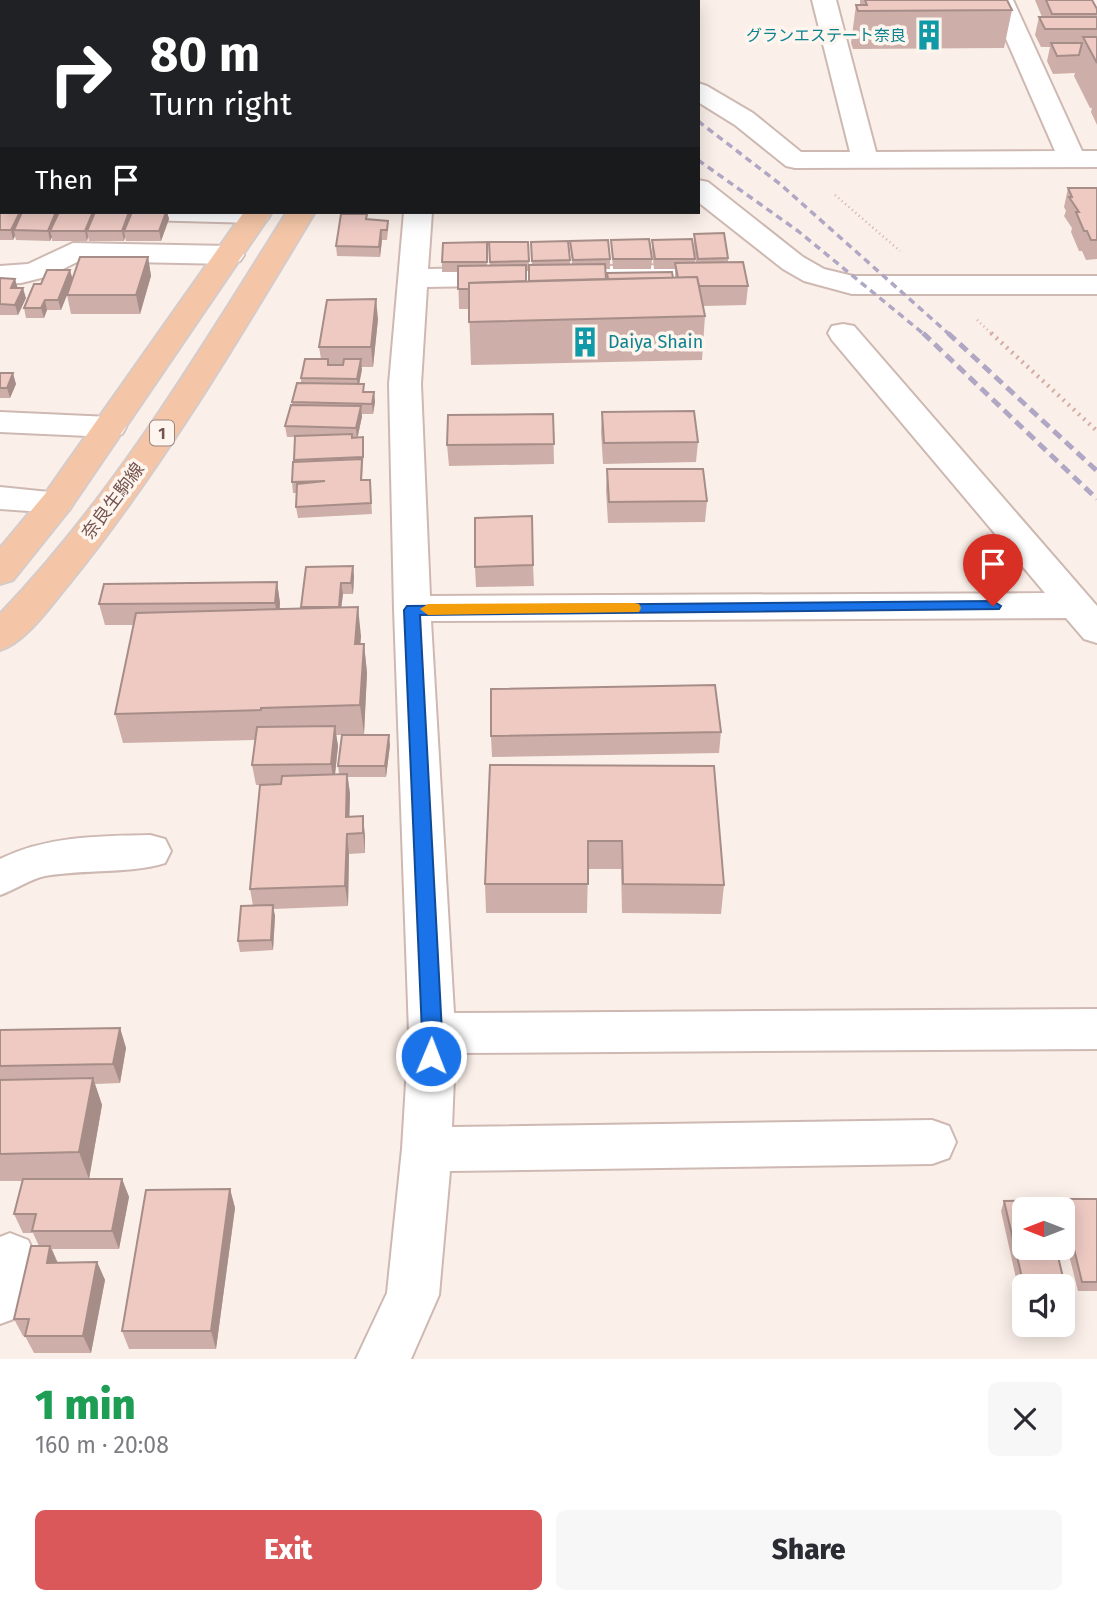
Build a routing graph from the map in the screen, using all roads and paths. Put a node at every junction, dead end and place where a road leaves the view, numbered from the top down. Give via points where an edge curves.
1 (824, 0) edge
2 (1001, 0) edge
3 (700, 92) edge
4 (1084, 159) edge
5 (795, 160) junction
6 (864, 160) junction
7 (700, 190) edge
8 (256, 214) edge
9 (301, 214) edge
10 (418, 214) edge
11 (230, 255) junction
12 (906, 257) dead end
13 (735, 273) edge
14 (0, 275) edge
15 (413, 278) junction
16 (1097, 285) edge
17 (969, 313) dead end
18 (843, 332) dead end
19 (0, 422) edge
20 (110, 427) junction
21 (1097, 431) edge
22 (0, 498) edge
23 (57, 502) junction
24 (0, 572) edge
25 (412, 610) junction
26 (1087, 617) edge
27 (0, 637) edge
28 (150, 851) dead end
29 (0, 878) edge
30 (1097, 1029) edge
31 (432, 1033) junction
32 (932, 1142) dead end
33 (426, 1149) junction
34 (383, 1359) edge

1 - 6 street
2 - 4 street
3 - 5 street via 744,119
4 - 6 street
5 - 6 street
5 - 12 path
7 - 16 street via 793,263 830,280 852,285
8 - 11 main road
9 - 27 main road, 奈良生駒線 / 1 via 110,508
10 - 15 street
11 - 14 street via 73,252 23,276
11 - 20 main road
13 - 15 street
15 - 25 street via 405,384
17 - 21 path
18 - 26 street
19 - 20 street
20 - 23 main road
22 - 23 street
23 - 24 main road
25 - 26 street
25 - 31 street
28 - 29 street via 34,862
30 - 31 street
31 - 33 street
32 - 33 street
33 - 34 street via 413,1295

